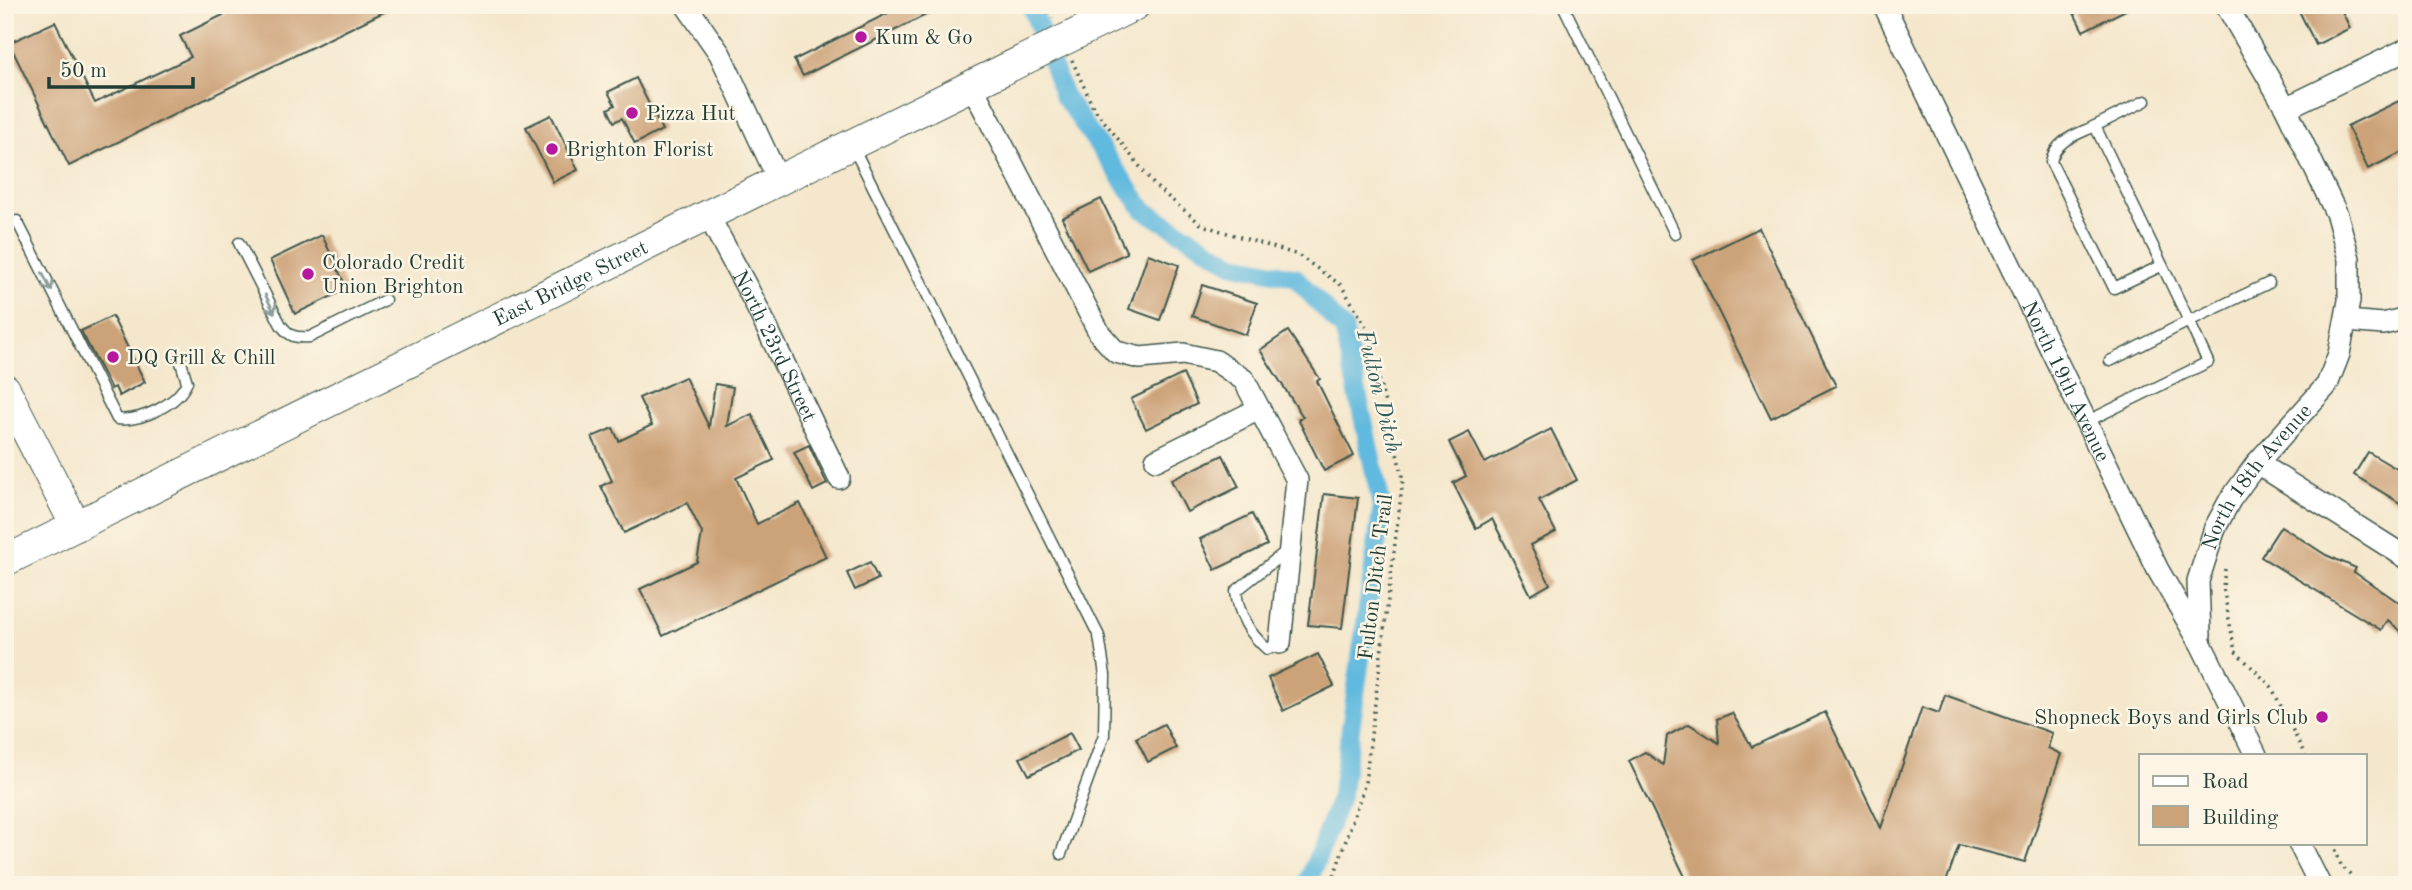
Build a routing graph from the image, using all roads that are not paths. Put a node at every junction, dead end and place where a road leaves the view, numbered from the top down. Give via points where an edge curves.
1 (686, 5) edge
2 (1135, 5) edge
3 (1563, 5) edge
4 (1884, 5) edge
5 (2227, 5) edge
6 (2407, 49) edge
7 (972, 86) junction
8 (2145, 101) dead end
9 (2286, 108) junction
10 (2095, 126) junction
11 (851, 145) junction
12 (779, 181) junction
13 (708, 215) junction
14 (17, 221) dead end
15 (1675, 234) dead end
16 (239, 243) dead end
17 (2161, 265) junction
18 (2269, 283) dead end
19 (385, 300) dead end
20 (2407, 318) edge
21 (2189, 321) junction
22 (2347, 321) junction
23 (180, 359) dead end
24 (2110, 361) dead end
25 (5, 389) edge
26 (1259, 409) junction
27 (2086, 422) junction
28 (1156, 460) dead end
29 (2258, 463) junction
30 (839, 478) dead end
31 (76, 526) junction
32 (1289, 550) junction
33 (2407, 558) edge
34 (5, 561) edge
35 (1280, 643) joint
36 (2201, 644) junction
37 (2256, 754) edge
38 (2300, 844) edge
39 (1061, 854) dead end
40 (2320, 885) edge

1 - 12 street via 720,54
2 - 7 main road, East Bridge Street
3 - 15 lane
4 - 27 street, North 19th Avenue
5 - 9 street, North 18th Avenue
6 - 9 street
7 - 11 main road, East Bridge Street
7 - 26 street via 1100,334 1116,352 1140,358 1183,354 1216,362 1244,380
8 - 10 lane
9 - 22 street, North 18th Avenue via 2344,233 2349,268
10 - 17 lane
10 - 17 lane via 2061,142 2053,150 2051,162 2114,288
11 - 12 main road, East Bridge Street
11 - 39 lane via 1099,636 1105,675 1104,735
12 - 13 main road, East Bridge Street
13 - 30 street, North 23rd Street
13 - 31 main road, East Bridge Street
14 -> 23 lane via 117,419 138,417 177,398 187,382
16 -> 19 lane via 281,325 296,338 310,337
17 - 21 lane
18 - 21 lane
20 - 22 street via 2383,324
21 - 24 lane
21 - 27 lane via 2208,362
22 - 29 street, North 18th Avenue via 2327,385
25 - 31 main road
26 - 28 street
26 - 32 street via 1297,480
27 - 36 street, North 19th Avenue via 2158,570
29 - 33 street
29 - 36 street, North 18th Avenue via 2230,500 2201,569 2197,594
31 - 34 main road, East Bridge Street
32 - 35 street
32 - 35 lane via 1236,591 1238,608 1252,636 1267,649
36 - 37 street, North 19th Avenue
38 - 40 street

